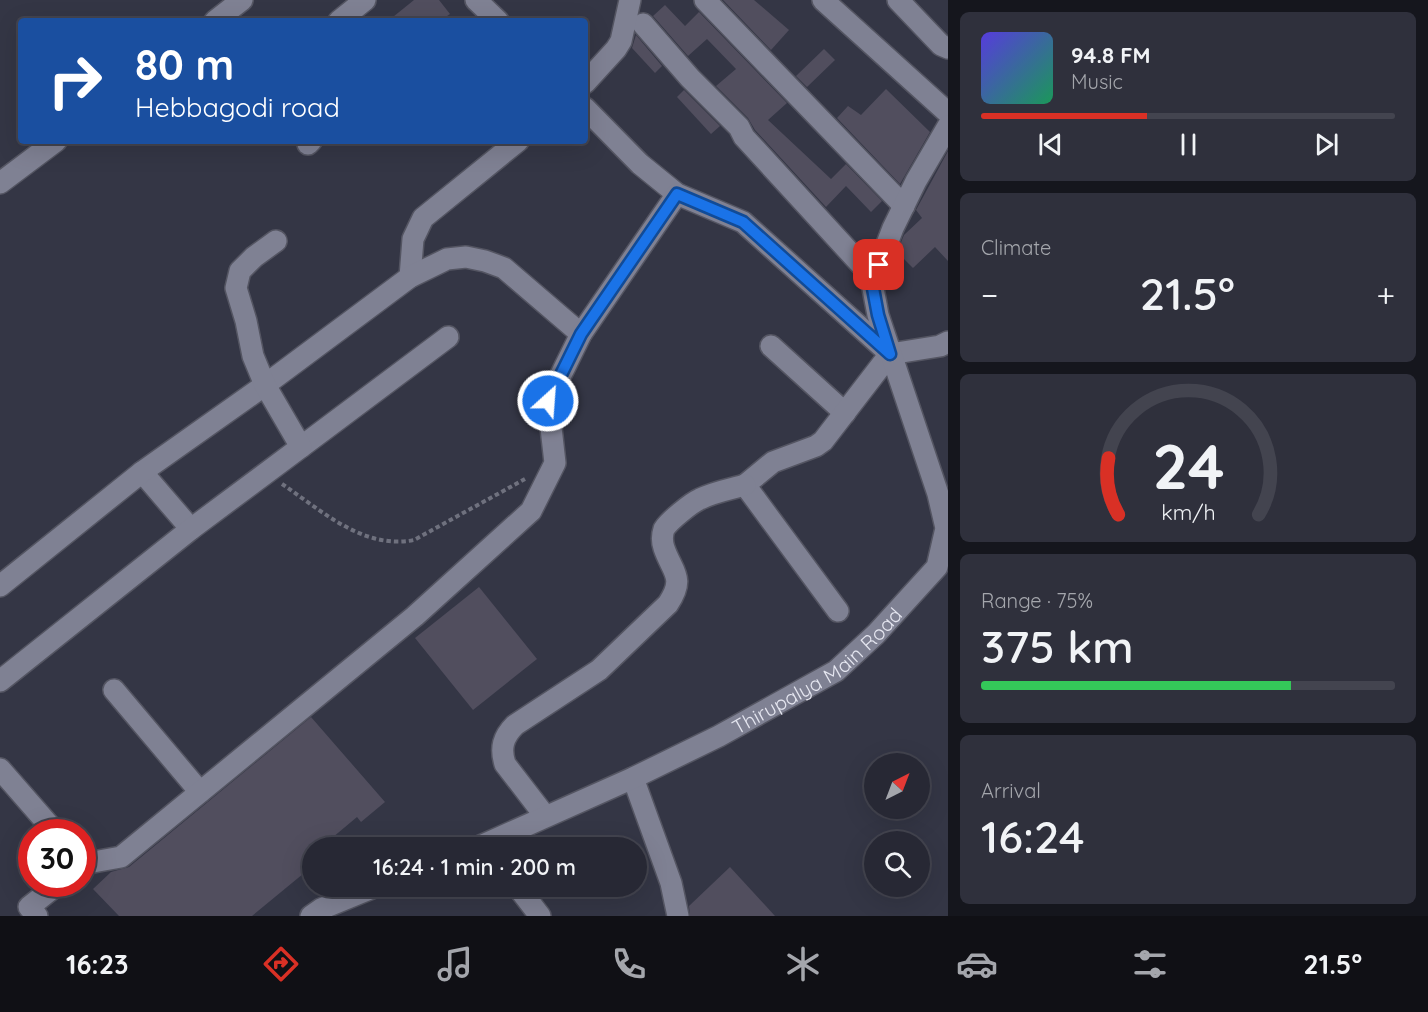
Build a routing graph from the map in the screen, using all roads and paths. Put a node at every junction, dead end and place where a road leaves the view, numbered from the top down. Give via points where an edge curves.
1 (242, 0) edge
2 (365, 0) edge
3 (630, 0) edge
4 (705, 0) edge
5 (824, 0) edge
6 (898, 0) edge
7 (219, 18) edge
8 (343, 18) edge
9 (642, 24) dead end
10 (948, 48) edge
11 (588, 80) edge
12 (588, 111) edge
13 (948, 113) edge
14 (948, 126) edge
15 (52, 144) edge
16 (514, 144) edge
17 (0, 183) edge
18 (677, 194) junction
19 (904, 206) junction
20 (276, 240) dead end
21 (410, 278) junction
22 (872, 283) junction
23 (581, 334) junction
24 (448, 337) dead end
25 (948, 342) edge
26 (771, 346) dead end
27 (890, 354) junction
28 (266, 385) junction
29 (845, 413) junction
30 (302, 447) junction
31 (555, 463) junction
32 (142, 472) junction
33 (265, 473) junction
34 (746, 485) junction
35 (191, 529) junction
36 (942, 565) edge
37 (0, 586) edge
38 (838, 610) dead end
39 (0, 681) edge
40 (114, 690) dead end
41 (0, 769) edge
42 (633, 778) junction
43 (200, 792) junction
44 (545, 816) junction
45 (44, 819) edge
46 (502, 837) edge
47 (96, 861) edge
48 (45, 897) edge
49 (350, 897) edge
50 (524, 897) edge
51 (533, 912) edge
52 (28, 913) edge
53 (311, 916) edge
54 (678, 916) edge

1 - 7 street
2 - 8 street
3 - 11 street via 621,41
4 - 19 street
5 - 13 street
6 - 10 street
9 - 22 street via 740,127 744,137 866,270
12 - 18 street via 640,164
14 - 19 street
15 - 17 street
16 - 21 street via 423,218 413,239
18 - 23 street
18 - 27 street via 743,222
19 - 22 street
20 - 28 street via 240,271 236,288 253,356
21 - 23 street via 447,259 485,261 504,268
21 - 28 street
22 - 27 street, Thirupalya Main Road
23 - 31 street via 548,401
24 - 30 street
25 - 27 street
26 - 29 street
27 - 29 street
27 - 36 street, Thirupalya Main Road via 938,494 946,528
28 - 30 street
28 - 32 street
29 - 34 street via 816,446 774,462
30 - 33 street
31 - 33 path via 414,540 398,543 377,541 353,531
31 - 43 street via 531,511 415,616
32 - 35 street
32 - 37 street
33 - 35 street
34 - 38 street
34 - 44 street via 698,500 665,529 664,549 678,582 668,604 599,670 507,733 502,754 505,764
35 - 39 street
36 - 42 street, Thirupalya Main Road via 836,671
40 - 43 street
41 - 45 street
42 - 44 street, Thirupalya Main Road
42 - 54 street via 671,883
43 - 47 street via 121,857
44 - 46 street, Thirupalya Main Road
48 - 52 street
49 - 53 street
50 - 51 street

